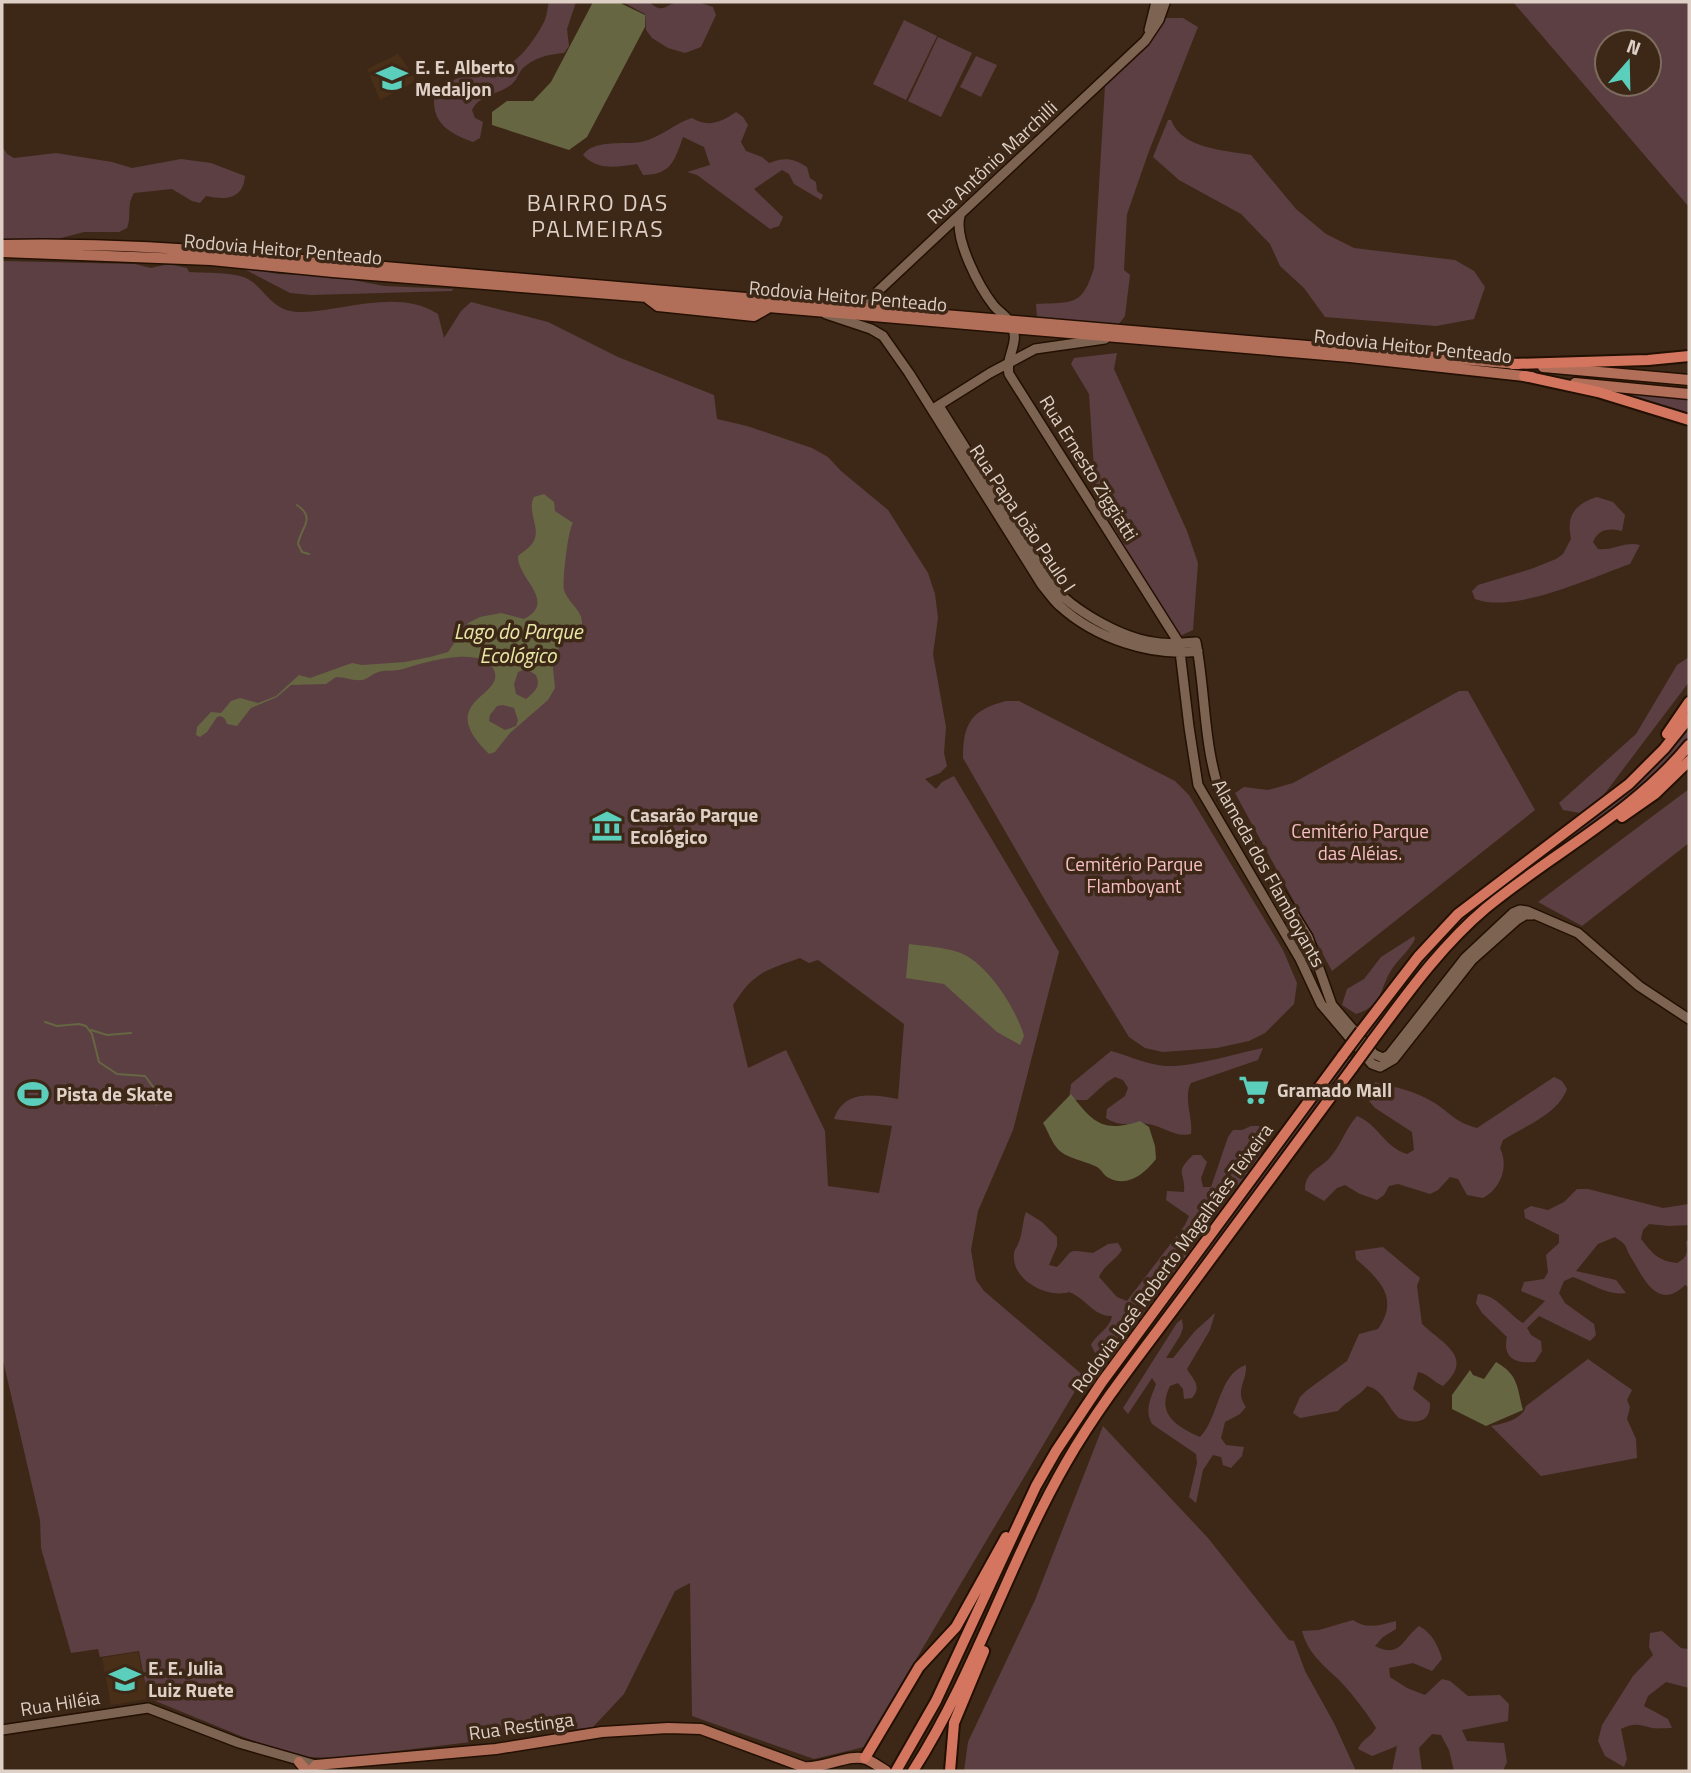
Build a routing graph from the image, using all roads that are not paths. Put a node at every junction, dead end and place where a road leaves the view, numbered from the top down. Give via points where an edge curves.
1 (1161, 2) edge
2 (960, 216) junction
3 (940, 234) junction
4 (960, 238) junction
5 (2, 244) edge
6 (2, 253) edge
7 (816, 311) junction
8 (863, 312) junction
9 (1012, 325) junction
10 (871, 329) junction
11 (1119, 337) junction
12 (1689, 356) edge
13 (1513, 364) junction
14 (1004, 365) junction
15 (1524, 376) junction
16 (1689, 380) edge
17 (1689, 394) edge
18 (935, 408) junction
19 (1689, 420) edge
20 (1197, 646) joint
21 (1180, 648) junction
22 (1689, 702) edge
23 (1689, 718) edge
24 (1206, 725) junction
25 (1189, 727) junction
26 (1689, 745) edge
27 (1689, 761) edge
28 (1591, 814) junction
29 (1520, 883) junction
30 (1291, 909) junction
31 (1276, 917) junction
32 (1689, 1019) edge
33 (1408, 1037) junction
34 (1036, 1486) junction
35 (1018, 1560) junction
36 (2, 1730) edge
37 (866, 1759) junction
38 (299, 1762) joint
39 (311, 1769) edge
40 (886, 1771) edge
41 (896, 1771) edge
42 (913, 1771) edge
43 (950, 1771) edge

1 - 2 street, Rua Antônio Marchilli via 1159,20 1145,41
2 - 3 street, Rua Antônio Marchilli
2 - 4 street
3 - 4 street
3 - 8 street, Rua Antônio Marchilli
4 - 9 street via 990,301
5 - 8 main road, Rodovia Heitor Penteado via 218,250
6 - 7 main road, Rodovia Heitor Penteado via 211,260
7 - 8 main road, Rodovia Heitor Penteado
7 - 10 street, Rua Papa João Paulo I
8 - 9 main road, Rodovia Heitor Penteado
8 - 10 street, Rua Papa João Paulo I
9 - 11 main road, Rodovia Heitor Penteado
9 - 13 main road, Rodovia Heitor Penteado
9 - 14 street via 1014,344
10 - 18 street, Rua Papa João Paulo I via 880,333
11 - 14 street via 1047,346
11 - 15 main road, Rodovia Heitor Penteado
12 - 13 highway
13 - 16 main road, Rodovia Heitor Penteado
14 - 18 street
14 - 21 street, Rua Ernesto Ziggiatti
15 - 17 main road, Rodovia Heitor Penteado
15 - 19 highway via 1598,392
18 - 21 street, Rua Papa João Paulo I via 1063,599 1086,615 1149,642
20 - 21 street, Rua Papa João Paulo I
20 - 24 street, Alameda dos Flamboyants
21 - 25 street, Alameda dos Flamboyants
22 - 28 highway via 1650,757
23 - 28 highway, Rodovia José Roberto Magalhães Teixeira via 1642,773
24 - 25 street
24 - 30 street, Alameda dos Flamboyants via 1223,798
25 - 31 street, Alameda dos Flamboyants via 1198,785
26 - 29 highway, Rodovia José Roberto Magalhães Teixeira via 1632,802
27 - 29 highway via 1641,805
28 - 34 highway, Rodovia José Roberto Magalhães Teixeira, bridge via 1458,914 1418,957 1102,1382
29 - 35 highway, Rodovia José Roberto Magalhães Teixeira, bridge via 1479,914 1436,958 1372,1041 1114,1390 1078,1443
30 - 31 street
30 - 33 street, Alameda dos Flamboyants via 1308,937 1332,1005 1374,1054 1383,1058
31 - 33 street, Alameda dos Flamboyants via 1321,1004 1367,1059 1380,1067 1394,1059
32 - 33 street via 1639,986 1578,933 1525,915 1475,953
34 - 37 highway via 956,1627 919,1667
34 - 41 highway, Rodovia José Roberto Magalhães Teixeira via 942,1689
35 - 42 highway, Rodovia José Roberto Magalhães Teixeira via 958,1690
35 - 43 highway via 954,1723
36 - 38 street, Rua Hiléia via 148,1708
37 - 39 main road, Rua Restinga via 804,1767 701,1729 668,1728 602,1732
37 - 40 main road
38 - 39 main road

